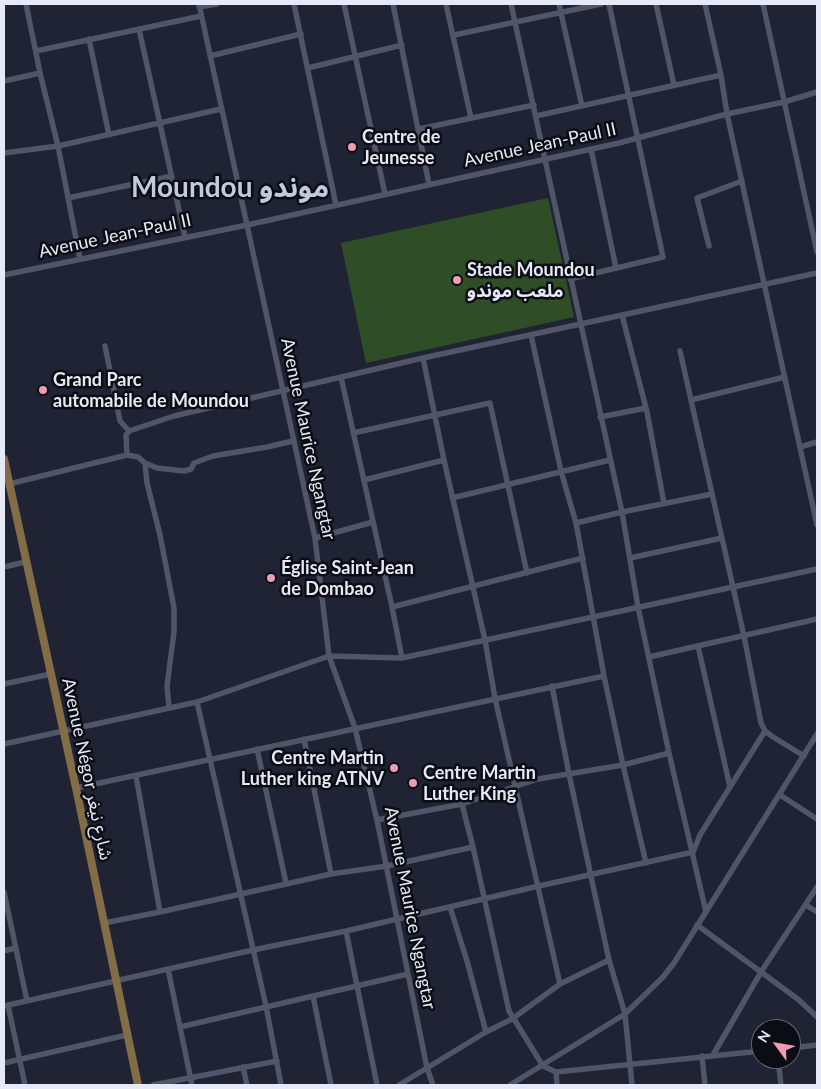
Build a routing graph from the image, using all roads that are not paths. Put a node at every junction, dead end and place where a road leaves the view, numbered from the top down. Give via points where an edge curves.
1 (26, 4) edge
2 (217, 4) edge
3 (294, 4) edge
4 (344, 4) edge
5 (393, 4) edge
6 (446, 4) edge
7 (511, 4) edge
8 (559, 4) edge
9 (601, 4) edge
10 (608, 4) edge
11 (656, 4) edge
12 (705, 4) edge
13 (763, 4) edge
14 (199, 5) edge
15 (561, 12) junction
16 (201, 16) junction
17 (515, 21) junction
18 (139, 29) junction
19 (300, 34) junction
20 (454, 35) junction
21 (89, 39) junction
22 (402, 45) junction
23 (36, 52) junction
24 (210, 56) junction
25 (355, 56) junction
26 (308, 68) junction
27 (40, 73) junction
28 (721, 75) junction
29 (4, 81) edge
30 (674, 85) junction
31 (817, 92) edge
32 (628, 95) junction
33 (784, 102) junction
34 (534, 105) junction
35 (582, 106) junction
36 (222, 109) junction
37 (727, 114) junction
38 (536, 116) junction
39 (471, 118) junction
40 (160, 124) junction
41 (419, 129) junction
42 (109, 135) junction
43 (637, 139) junction
44 (58, 146) junction
45 (590, 149) junction
46 (4, 153) edge
47 (545, 158) junction
48 (172, 176) junction
49 (742, 181) junction
50 (429, 184) junction
51 (385, 194) junction
52 (68, 198) junction
53 (336, 205) junction
54 (247, 225) junction
55 (185, 237) junction
56 (709, 246) dead end
57 (817, 252) edge
58 (80, 259) junction
59 (616, 268) junction
60 (817, 273) edge
61 (4, 276) edge
62 (570, 278) junction
63 (764, 284) junction
64 (622, 315) junction
65 (580, 324) junction
66 (531, 335) junction
67 (105, 346) dead end
68 (680, 351) dead end
69 (423, 358) junction
70 (341, 377) junction
71 (785, 377) junction
72 (282, 390) junction
73 (691, 400) junction
74 (646, 408) junction
75 (435, 415) junction
76 (600, 417) junction
77 (129, 431) junction
78 (353, 433) junction
79 (294, 441) junction
80 (817, 442) edge
81 (800, 447) junction
82 (127, 455) junction
83 (4, 459) edge
84 (444, 460) junction
85 (610, 460) junction
86 (145, 463) junction
87 (561, 471) junction
88 (364, 480) junction
89 (9, 484) junction
90 (508, 484) junction
91 (712, 494) junction
92 (452, 498) junction
93 (664, 503) junction
94 (622, 512) junction
95 (373, 522) junction
96 (576, 523) junction
97 (817, 524) edge
98 (315, 538) junction
99 (722, 538) junction
100 (582, 558) junction
101 (630, 558) junction
102 (25, 562) junction
103 (4, 567) edge
104 (817, 569) edge
105 (528, 573) junction
106 (473, 587) junction
107 (733, 587) junction
108 (392, 607) junction
109 (638, 607) junction
110 (593, 617) junction
111 (817, 620) edge
112 (744, 636) junction
113 (485, 640) junction
114 (698, 646) junction
115 (329, 656) junction
116 (649, 657) junction
117 (402, 658) junction
118 (51, 674) junction
119 (604, 676) junction
120 (4, 684) edge
121 (552, 686) junction
122 (495, 698) junction
123 (197, 702) junction
124 (169, 708) junction
125 (355, 728) junction
126 (765, 731) junction
127 (64, 732) junction
128 (817, 734) edge
129 (304, 739) junction
130 (4, 744) edge
131 (257, 749) junction
132 (669, 753) junction
133 (804, 756) junction
134 (209, 759) junction
135 (622, 765) junction
136 (569, 774) junction
137 (136, 776) junction
138 (515, 787) junction
139 (730, 787) junction
140 (76, 788) junction
141 (780, 795) junction
142 (462, 804) junction
143 (817, 819) edge
144 (377, 820) junction
145 (474, 847) junction
146 (693, 852) junction
147 (646, 862) junction
148 (387, 866) junction
149 (331, 874) junction
150 (592, 874) junction
151 (286, 883) junction
152 (539, 886) junction
153 (817, 887) edge
154 (4, 892) edge
155 (240, 893) junction
156 (484, 899) junction
157 (5, 900) edge
158 (806, 905) junction
159 (450, 907) junction
160 (160, 912) junction
161 (706, 912) junction
162 (817, 912) edge
163 (397, 920) junction
164 (104, 923) junction
165 (698, 925) junction
166 (346, 931) junction
167 (15, 948) junction
168 (254, 950) junction
169 (4, 951) edge
170 (609, 960) junction
171 (168, 969) junction
172 (761, 972) junction
173 (408, 974) junction
174 (116, 980) junction
175 (560, 984) junction
176 (356, 986) junction
177 (313, 996) junction
178 (26, 1001) junction
179 (6, 1005) edge
180 (266, 1006) junction
181 (625, 1014) junction
182 (817, 1017) edge
183 (512, 1019) junction
184 (180, 1026) junction
185 (486, 1032) junction
186 (127, 1035) junction
187 (817, 1045) edge
188 (801, 1047) edge
189 (751, 1052) edge
190 (713, 1055) junction
191 (702, 1056) junction
192 (21, 1060) junction
193 (277, 1061) junction
194 (4, 1063) edge
195 (630, 1064) junction
196 (543, 1066) junction
197 (243, 1067) junction
198 (427, 1068) junction
199 (779, 1069) edge
200 (556, 1072) junction
201 (190, 1078) junction
202 (25, 1085) edge
203 (138, 1085) edge
204 (153, 1085) edge
205 (192, 1085) edge
206 (247, 1085) edge
207 (281, 1085) edge
208 (331, 1085) edge
209 (377, 1085) edge
210 (399, 1085) edge
211 (433, 1085) edge
212 (510, 1085) edge
213 (557, 1085) edge
214 (632, 1085) edge
215 (705, 1085) edge
216 (781, 1085) edge

1 - 23 street
2 - 14 street
3 - 19 street
4 - 25 street
5 - 22 street
6 - 20 street
7 - 17 street
8 - 15 street
9 - 15 street
10 - 32 street
11 - 30 street
12 - 28 street
13 - 33 street
14 - 16 street, Avenue Maurice Ngangtar
15 - 17 street
15 - 35 street
16 - 18 street
16 - 24 street, Avenue Maurice Ngangtar
17 - 20 street
17 - 34 street
18 - 21 street
18 - 40 street
19 - 24 street
19 - 26 street
20 - 39 street
21 - 23 street
21 - 42 street
22 - 25 street
22 - 41 street
23 - 27 street
24 - 36 street, Avenue Maurice Ngangtar
25 - 26 street
25 - 51 street
26 - 53 street
27 - 29 street
27 - 44 street
28 - 30 street
28 - 37 street
30 - 32 street
31 - 33 street, Avenue Jean-Paul II
32 - 35 street
32 - 43 street
33 - 37 street, Avenue Jean-Paul II
33 - 57 street
34 - 38 street
34 - 39 street
35 - 38 street
36 - 40 street
36 - 54 street, Avenue Maurice Ngangtar
37 - 43 street, Avenue Jean-Paul II
37 - 49 street
38 - 47 street
39 - 41 street
40 - 42 street
40 - 48 street
41 - 50 street
42 - 44 street
43 - 45 street, Avenue Jean-Paul II
43 - 59 street via 663,257
44 - 46 street
44 - 52 street
45 - 47 street, Avenue Jean-Paul II
45 - 59 street
47 - 50 street, Avenue Jean-Paul II
47 - 62 street
48 - 52 street
48 - 55 street
49 - 56 street via 697,198
49 - 63 street
50 - 51 street, Avenue Jean-Paul II
51 - 53 street, Avenue Jean-Paul II
52 - 58 street
53 - 54 street, Avenue Jean-Paul II
54 - 55 street, Avenue Jean-Paul II
54 - 72 street, Avenue Maurice Ngangtar
55 - 58 street, Avenue Jean-Paul II
58 - 61 street, Avenue Jean-Paul II
59 - 62 street
60 - 63 street
62 - 65 street
63 - 64 street
63 - 71 street
64 - 65 street
64 - 74 street
65 - 66 street
65 - 76 street
66 - 69 street
66 - 87 street
67 - 77 street via 120,421
68 - 73 street
69 - 70 street
69 - 75 street
70 - 72 street
70 - 78 street
71 - 73 street
71 - 81 street
72 - 77 street via 174,416
72 - 79 street, Avenue Maurice Ngangtar
73 - 91 street
74 - 76 street
74 - 93 street
75 - 78 street
75 - 84 street
75 - 90 street via 490,403
76 - 85 street
77 - 82 street via 126,435
78 - 88 street
79 - 86 street via 213,456 194,463 191,469 184,471 167,471
79 - 98 street, Avenue Maurice Ngangtar
80 - 81 street
81 - 97 street
82 - 86 street via 138,456
82 - 89 street
83 - 89 main road, Avenue Négor شارع نيغر
84 - 88 street
84 - 92 street
85 - 87 street
85 - 94 street
86 - 124 street via 174,608 167,686
87 - 90 street
87 - 96 street
88 - 95 street
89 - 102 main road, Avenue Négor شارع نيغر
90 - 92 street
90 - 105 street
91 - 93 street
91 - 99 street
92 - 106 street
93 - 94 street
94 - 96 street
94 - 101 street
95 - 98 street
95 - 108 street
96 - 100 street
98 - 115 street, Avenue Maurice Ngangtar
99 - 101 street
99 - 107 street
100 - 105 street
100 - 110 street
101 - 109 street
102 - 103 street
102 - 118 main road, Avenue Négor شارع نيغر
104 - 107 street
105 - 106 street
106 - 108 street
106 - 113 street
107 - 109 street
107 - 112 street
108 - 117 street
109 - 110 street
109 - 116 street
110 - 113 street
110 - 119 street
111 - 112 street
112 - 114 street
112 - 126 street
113 - 117 street
113 - 122 street
114 - 116 street
114 - 139 street
115 - 117 street
115 - 123 street
115 - 125 street, Avenue Maurice Ngangtar
116 - 132 street
118 - 120 street
118 - 127 main road, Avenue Négor شارع نيغر
119 - 121 street
119 - 135 street
121 - 122 street
121 - 136 street
122 - 125 street
122 - 138 street
123 - 124 street
123 - 134 street
124 - 127 street
125 - 129 street
125 - 144 street, Avenue Maurice Ngangtar
126 - 133 street
126 - 139 street
127 - 130 street
127 - 140 main road, Avenue Négor شارع نيغر
128 - 133 street
129 - 131 street
129 - 149 street
131 - 134 street
131 - 151 street
132 - 135 street
132 - 146 street
133 - 141 street
134 - 137 street
134 - 155 street
135 - 136 street
135 - 147 street
136 - 138 street
136 - 150 street
137 - 140 street
137 - 160 street
138 - 142 street
138 - 152 street
139 - 146 street via 700,834
140 - 164 main road, Avenue Négor شارع نيغر
141 - 143 street
141 - 161 street
142 - 144 street
142 - 145 street
144 - 148 street, Avenue Maurice Ngangtar
145 - 148 street
145 - 156 street
146 - 147 street
146 - 161 street
147 - 150 street
148 - 149 street
148 - 163 street, Avenue Maurice Ngangtar
149 - 151 street
150 - 152 street
150 - 170 street
151 - 155 street
152 - 156 street
152 - 175 street
153 - 158 street
154 - 157 street
155 - 160 street
155 - 168 street
156 - 159 street
156 - 183 street
157 - 167 street
158 - 162 street
158 - 172 street
159 - 163 street
159 - 185 street
160 - 164 street
161 - 165 street
163 - 166 street
163 - 173 street, Avenue Maurice Ngangtar
164 - 174 main road, Avenue Négor شارع نيغر
165 - 172 street
165 - 181 street via 663,977
166 - 168 street
166 - 176 street
167 - 169 street
167 - 178 street
168 - 171 street
168 - 180 street
170 - 175 street
170 - 181 street
171 - 174 street
171 - 184 street
172 - 182 street
172 - 190 street
173 - 176 street
173 - 198 street, Avenue Maurice Ngangtar
174 - 178 street
174 - 186 main road, Avenue Négor شارع نيغر
175 - 183 street
176 - 177 street
176 - 209 street
177 - 180 street
177 - 208 street
178 - 179 street
179 - 192 street
180 - 184 street
180 - 193 street
181 - 195 street
181 - 196 street
183 - 185 street
183 - 196 street
184 - 201 street
185 - 198 street
186 - 192 street
186 - 203 main road, Avenue Négor شارع نيغر
187 - 188 street
189 - 190 street
190 - 191 street
191 - 195 street
191 - 215 street
192 - 194 street
192 - 202 street
193 - 197 street
193 - 207 street
195 - 200 street
195 - 214 street
196 - 200 street
196 - 212 street
197 - 201 street
197 - 206 street
198 - 210 street
198 - 211 street, Avenue Maurice Ngangtar
199 - 216 street
200 - 213 street
201 - 204 street
201 - 205 street

